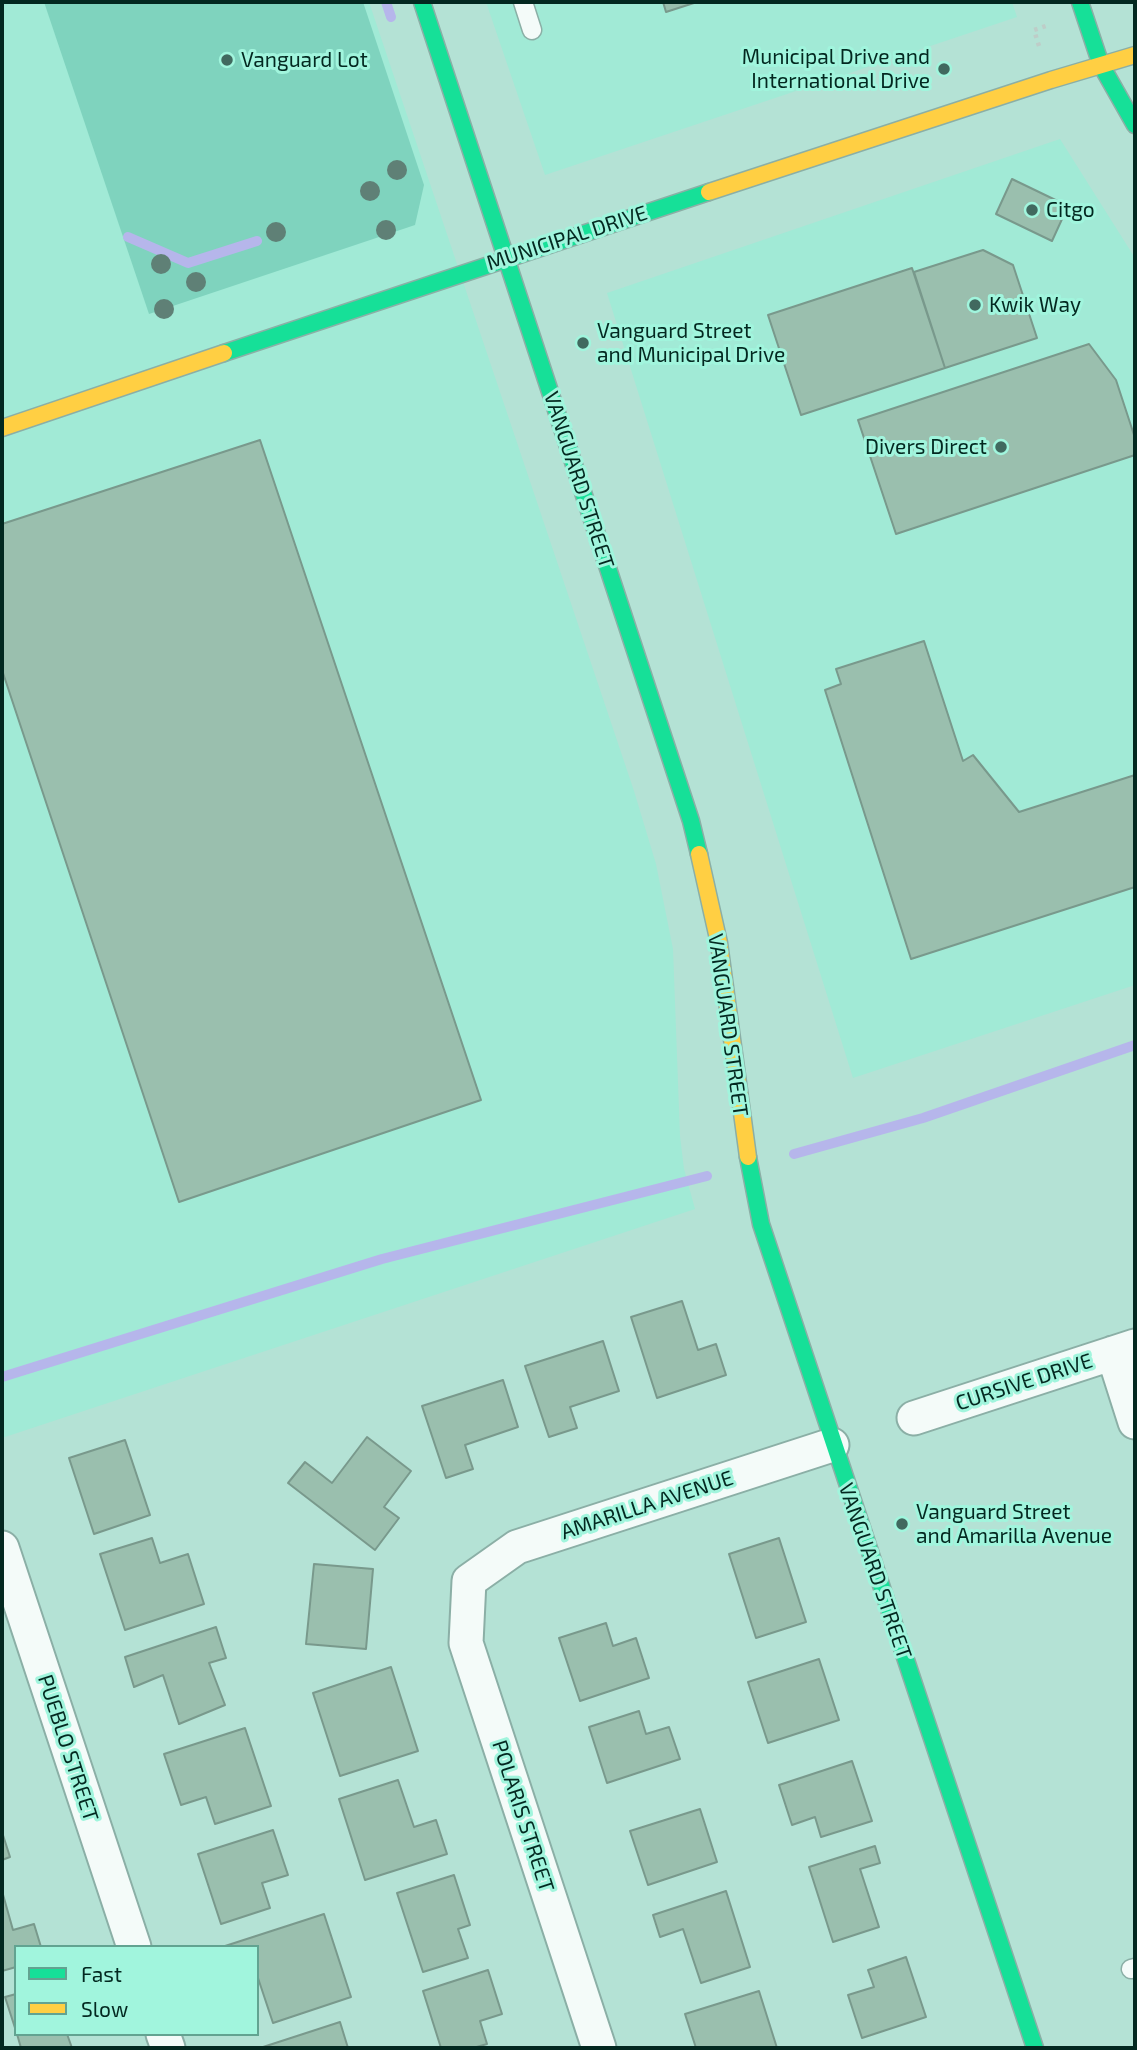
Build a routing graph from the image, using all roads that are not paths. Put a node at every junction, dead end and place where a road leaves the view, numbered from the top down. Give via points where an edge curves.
1 (422, 2) edge
2 (523, 2) edge
3 (1080, 2) edge
4 (533, 30) dead end
5 (1135, 55) edge
6 (1101, 65) junction
7 (1135, 124) edge
8 (506, 258) junction
9 (2, 428) edge
10 (1124, 1350) edge
11 (914, 1418) dead end
12 (1135, 1422) edge
13 (832, 1445) junction
14 (2, 1548) edge
15 (469, 1581) joint
16 (133, 1945) edge
17 (599, 2048) edge
18 (1035, 2048) edge

1 - 8 street, VANGUARD STREET
2 - 4 lane
3 - 6 street
5 - 6 street, MUNICIPAL DRIVE
6 - 7 street
6 - 8 street, MUNICIPAL DRIVE
8 - 9 street, MUNICIPAL DRIVE
8 - 13 street, VANGUARD STREET via 691,821 722,958 753,1191
10 - 11 street, CURSIVE DRIVE
10 - 12 street
13 - 15 street, AMARILLA AVENUE via 517,1547
13 - 18 street, VANGUARD STREET
14 - 16 street, PUEBLO STREET
15 - 17 street, POLARIS STREET via 466,1643

